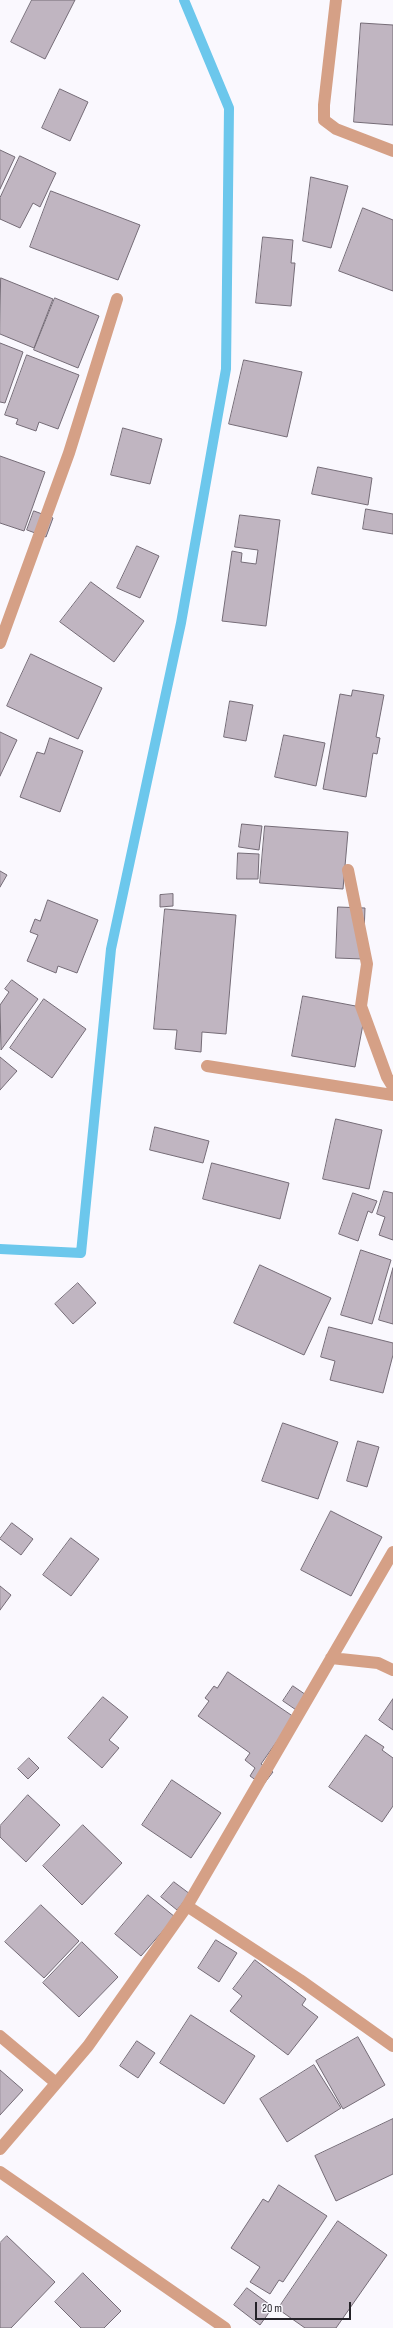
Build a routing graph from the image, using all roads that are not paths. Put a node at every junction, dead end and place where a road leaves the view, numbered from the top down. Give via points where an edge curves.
1 (336, 0) edge
2 (393, 151) edge
3 (118, 299) dead end
4 (0, 643) edge
5 (348, 870) dead end
6 (207, 1066) dead end
7 (393, 1087) edge
8 (393, 1095) edge
9 (393, 1552) edge
10 (331, 1658) junction
11 (393, 1670) edge
12 (187, 1906) junction
13 (0, 2036) edge
14 (393, 2046) edge
15 (56, 2084) junction
16 (0, 2149) edge
17 (0, 2172) edge
18 (225, 2328) edge

1 - 2 street via 324,120 336,129
3 - 4 street via 68,453
5 - 7 street via 367,964 361,1006
6 - 8 street
9 - 10 street
10 - 11 street via 378,1663
10 - 12 street
12 - 14 street via 300,1980
12 - 15 street via 88,2046
13 - 15 street
15 - 16 street
17 - 18 street

